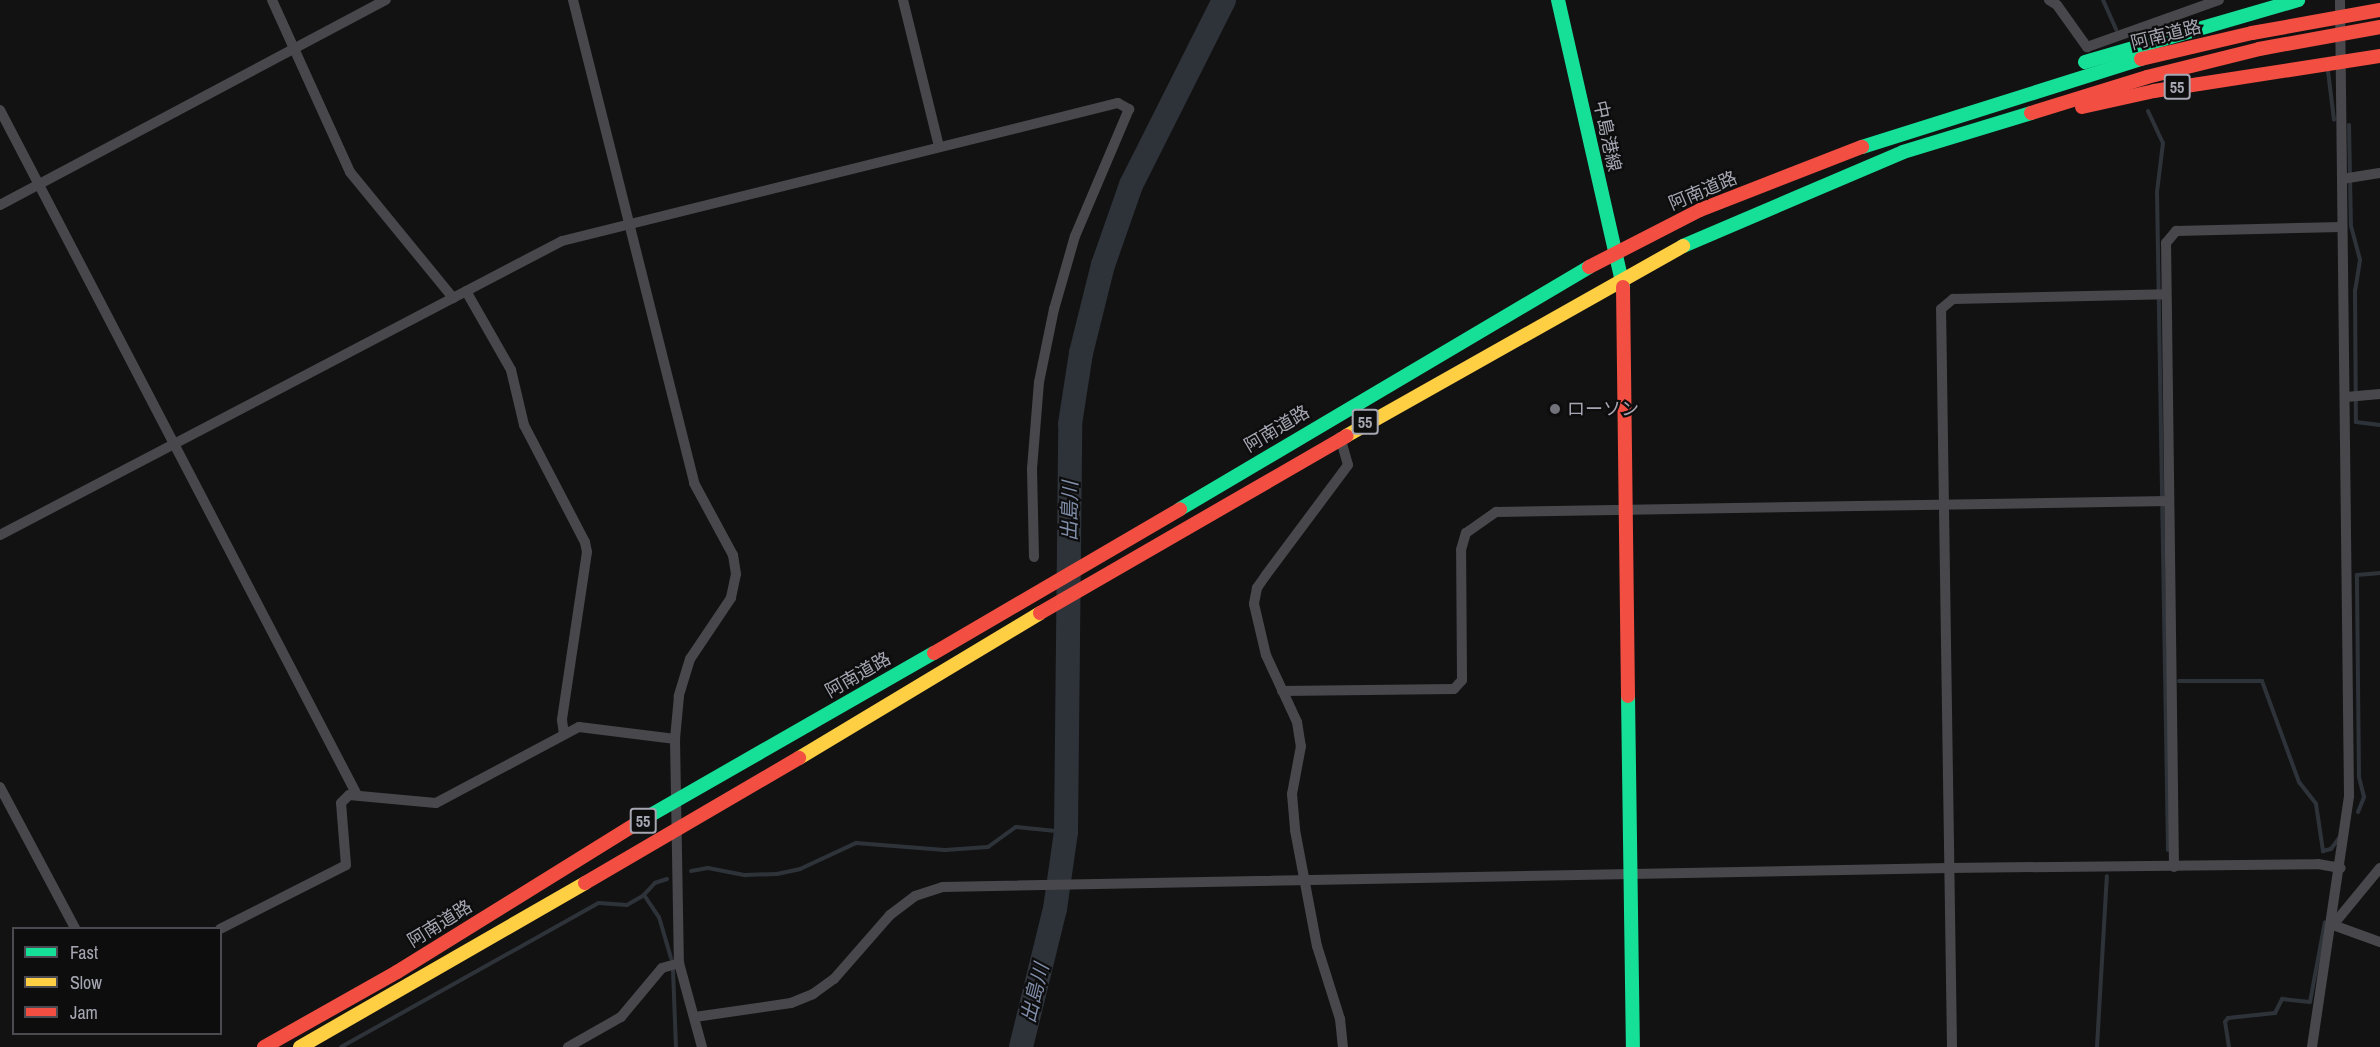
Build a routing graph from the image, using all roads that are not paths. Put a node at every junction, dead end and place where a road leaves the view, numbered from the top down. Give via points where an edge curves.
1 (272, 0) edge
2 (386, 0) edge
3 (573, 0) edge
4 (903, 0) edge
5 (1558, 0) edge
6 (2049, 0) edge
7 (2219, 0) edge
8 (2298, 0) edge
9 (2340, 0) edge
10 (2380, 10) edge
11 (2380, 27) edge
12 (294, 49) junction
13 (2380, 56) edge
14 (2342, 63) junction
15 (1968, 109) junction
16 (0, 110) edge
17 (1977, 129) junction
18 (939, 147) junction
19 (2380, 173) edge
20 (2348, 178) junction
21 (39, 183) junction
22 (0, 205) edge
23 (630, 226) junction
24 (2342, 227) junction
25 (1614, 252) junction
26 (1623, 278) junction
27 (466, 291) junction
28 (2161, 295) junction
29 (453, 298) junction
30 (2380, 394) edge
31 (2353, 397) junction
32 (1340, 436) junction
33 (172, 445) junction
34 (2164, 501) junction
35 (1946, 506) junction
36 (1626, 511) junction
37 (0, 535) edge
38 (1034, 557) dead end
39 (1282, 691) junction
40 (564, 734) junction
41 (675, 739) junction
42 (0, 787) edge
43 (357, 795) junction
44 (677, 799) junction
45 (675, 831) junction
46 (2174, 867) junction
47 (1949, 868) junction
48 (2342, 868) junction
49 (2380, 868) edge
50 (1631, 875) junction
51 (1304, 879) junction
52 (2333, 925) junction
53 (74, 927) edge
54 (222, 928) edge
55 (2380, 942) edge
56 (680, 963) junction
57 (695, 1017) junction
58 (264, 1047) edge
59 (300, 1047) edge
60 (568, 1047) edge
61 (702, 1047) edge
62 (1343, 1047) edge
63 (1634, 1047) edge
64 (1952, 1047) edge
65 (2312, 1047) edge

1 - 12 street
2 - 12 street
3 - 23 street
4 - 18 street
5 - 25 main road, 中島港線
6 - 7 street via 2057,4 2087,47
8 - 15 main road, 55 via 2120,49
9 - 14 street
10 - 15 main road, 阿南道路 / 55, bridge via 2252,33 2141,59
11 - 17 main road, 阿南道路 / 55, bridge via 2259,49 2146,77
12 - 21 street
12 - 29 street via 350,172
13 - 14 main road, 55
14 - 17 main road, 55 via 2154,91
14 - 20 street
15 - 25 main road, 阿南道路 / 55 via 1700,210
16 - 21 street
17 - 26 main road, 阿南道路 / 55 via 1903,152 1707,234
18 - 23 street
18 - 38 street via 1101,106 1118,103 1129,109 1075,236 1054,309 1040,382 1032,469
19 - 20 street
20 - 24 street
21 - 22 street
21 - 33 street
23 - 27 street via 562,241
23 - 41 street via 694,483 733,555 735,574 731,598 690,659 678,696
24 - 28 street via 2176,231 2166,243
24 - 31 street
25 - 26 main road, 中島港線
25 - 44 main road, 阿南道路 / 55 via 1025,601
26 - 32 main road, 阿南道路 / 55
26 - 36 main road, 中島港線
27 - 29 street
27 - 40 street via 511,370 524,425 585,542 562,720
28 - 34 street
28 - 35 street via 1953,299 1941,309
29 - 33 street
30 - 31 street
31 - 48 street via 2349,796
32 - 39 street via 1348,465 1257,588 1254,604 1266,655
32 - 45 main road, 阿南道路 / 55
33 - 37 street
33 - 43 street
34 - 35 street
34 - 46 street
35 - 36 street
35 - 47 street
36 - 39 street via 1496,512 1466,533 1461,550 1462,680 1454,689
36 - 50 main road, 中島港線
39 - 51 street via 1297,722 1300,746 1292,794
40 - 41 street via 579,727
40 - 43 street via 436,804
41 - 44 street
42 - 53 street
43 - 54 street via 349,795 341,803 346,865
44 - 45 street
44 - 58 main road, 阿南道路 / 55 via 397,972
45 - 56 street
45 - 59 main road, 阿南道路 / 55
46 - 47 street
46 - 48 street via 2318,864
47 - 50 street
47 - 64 street
48 - 52 street
49 - 52 street
50 - 51 street
50 - 63 main road, 中島港線
51 - 57 street via 943,887 915,896 890,915 834,979 813,994 791,1003
51 - 62 street via 1317,946 1340,1019
52 - 55 street
52 - 65 street via 2314,1016
56 - 57 street
56 - 60 street via 662,968 621,1017
57 - 61 street

